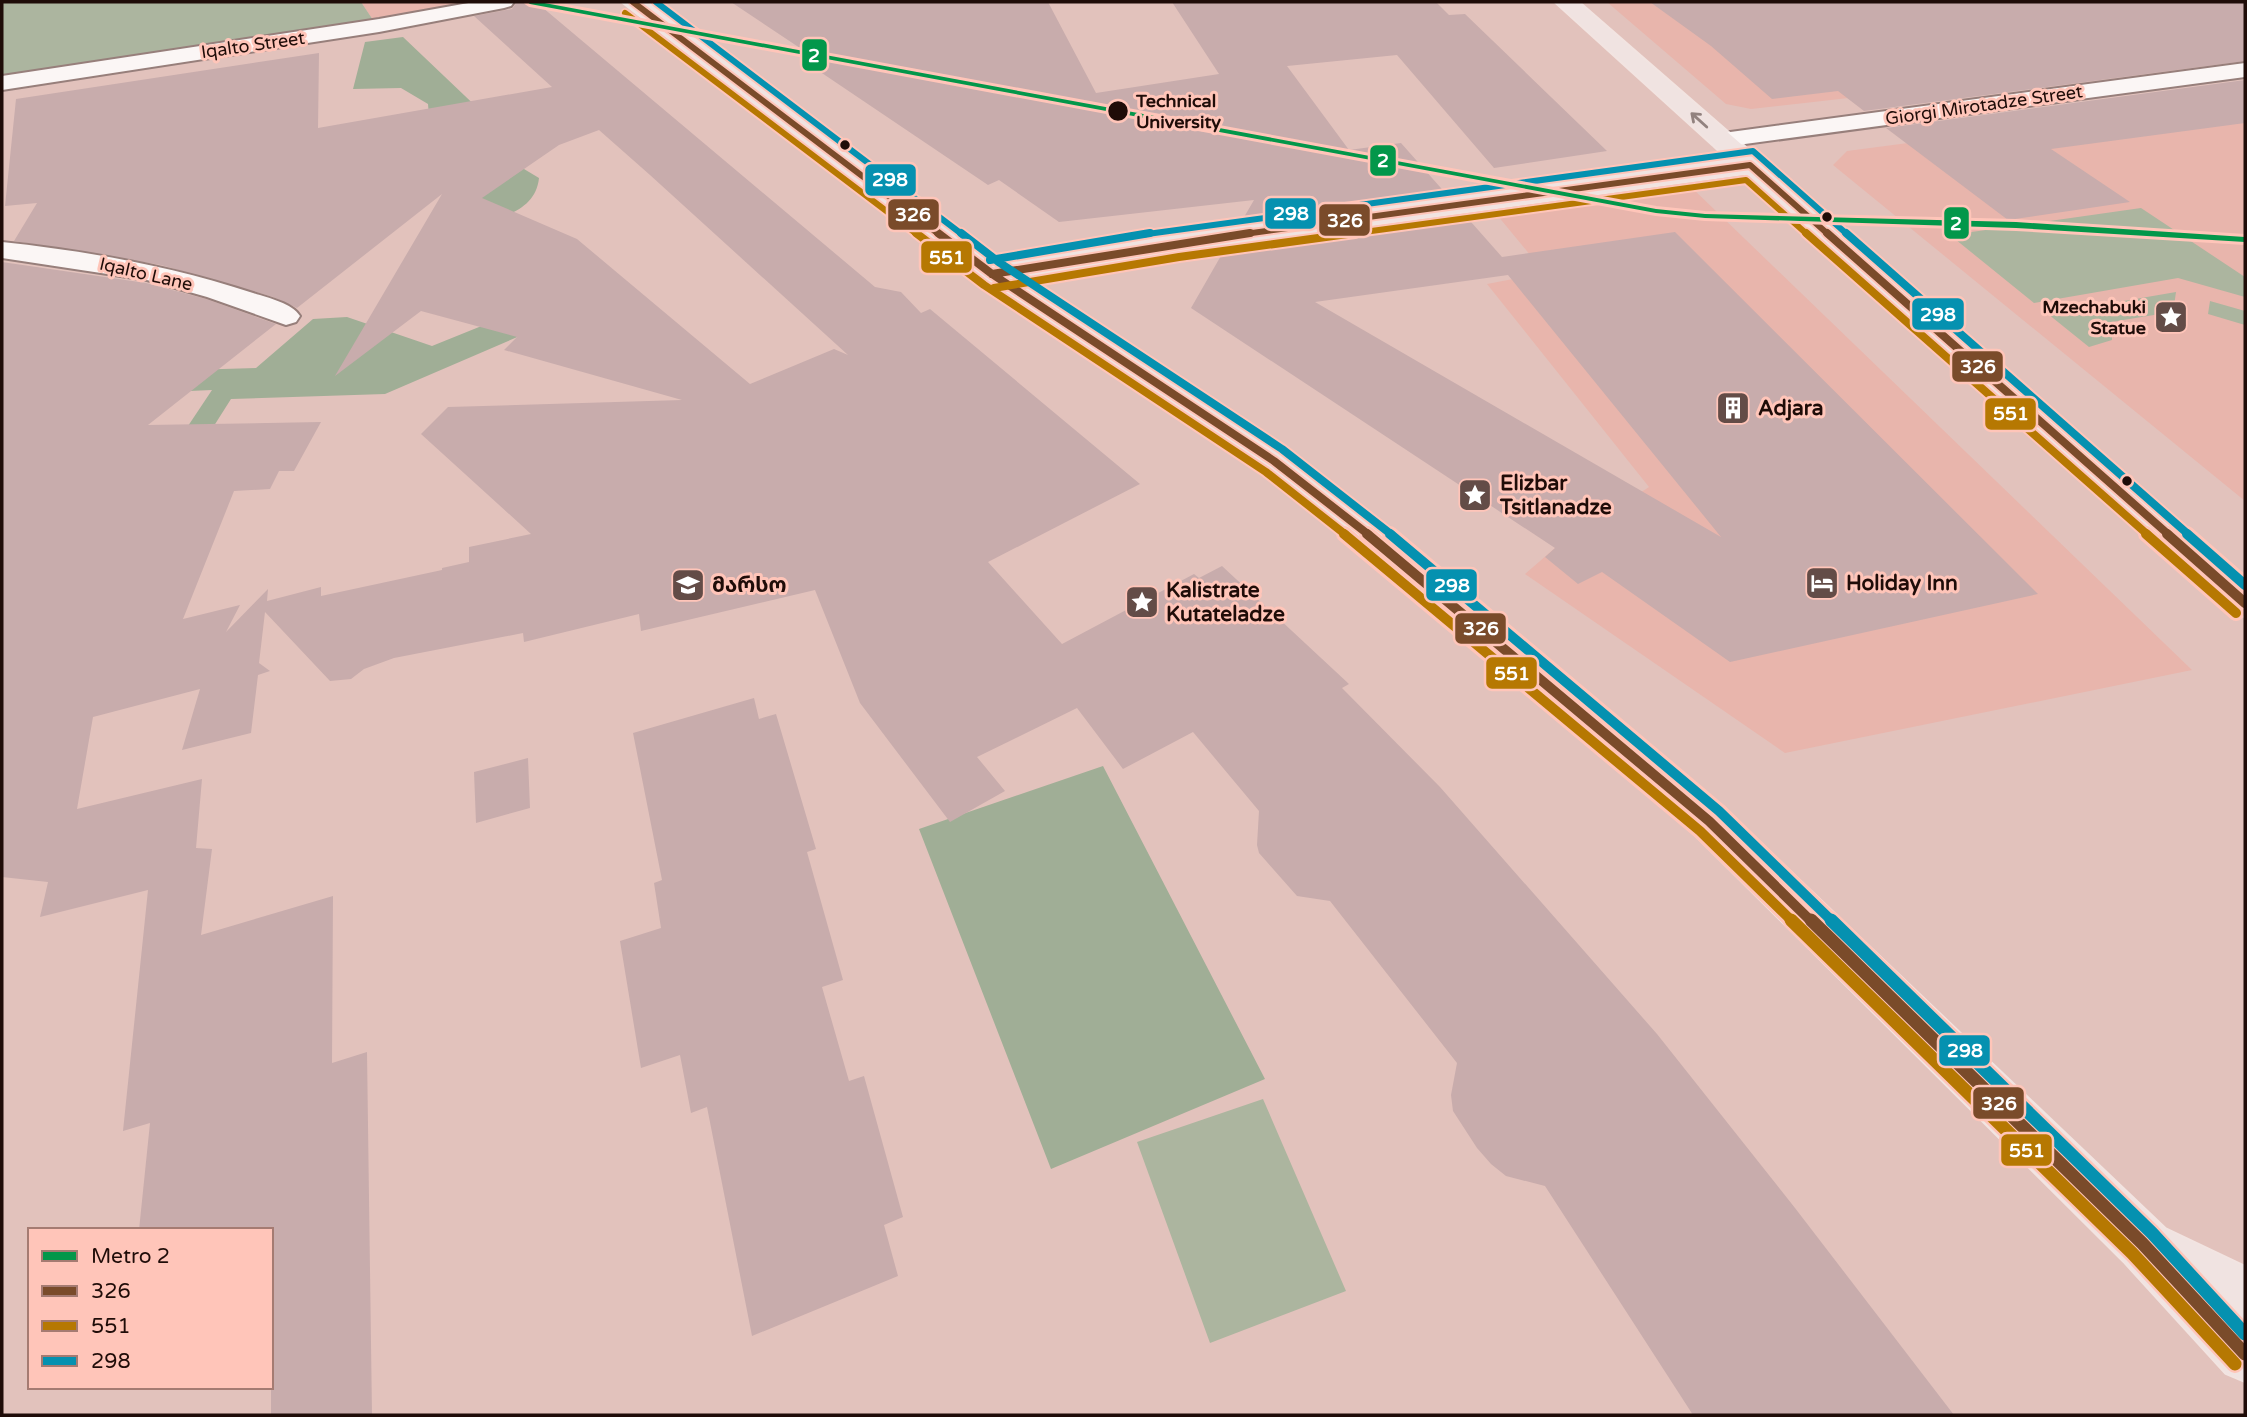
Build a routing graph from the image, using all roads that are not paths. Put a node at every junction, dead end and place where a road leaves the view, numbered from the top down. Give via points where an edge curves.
1 (504, 2) edge
2 (633, 2) edge
3 (1566, 2) edge
4 (2245, 70) edge
5 (2, 83) edge
6 (1723, 140) junction
7 (1750, 165) junction
8 (2, 250) edge
9 (992, 274) junction
10 (286, 316) dead end
11 (2245, 603) edge
12 (2141, 1242) junction
13 (2245, 1295) edge
14 (2245, 1354) edge

1 - 5 street, Iqalto Street via 408,22
2 - 9 main road
6 -> 3 main road
4 - 6 street, Giorgi Mirotadze Street
6 - 7 main road
7 - 9 main road via 1177,243
7 - 11 main road
8 - 10 street, Iqalto Lane via 130,267 243,297
9 - 12 main road via 1274,461 1406,565 1709,821
12 - 13 main road
12 - 14 main road

